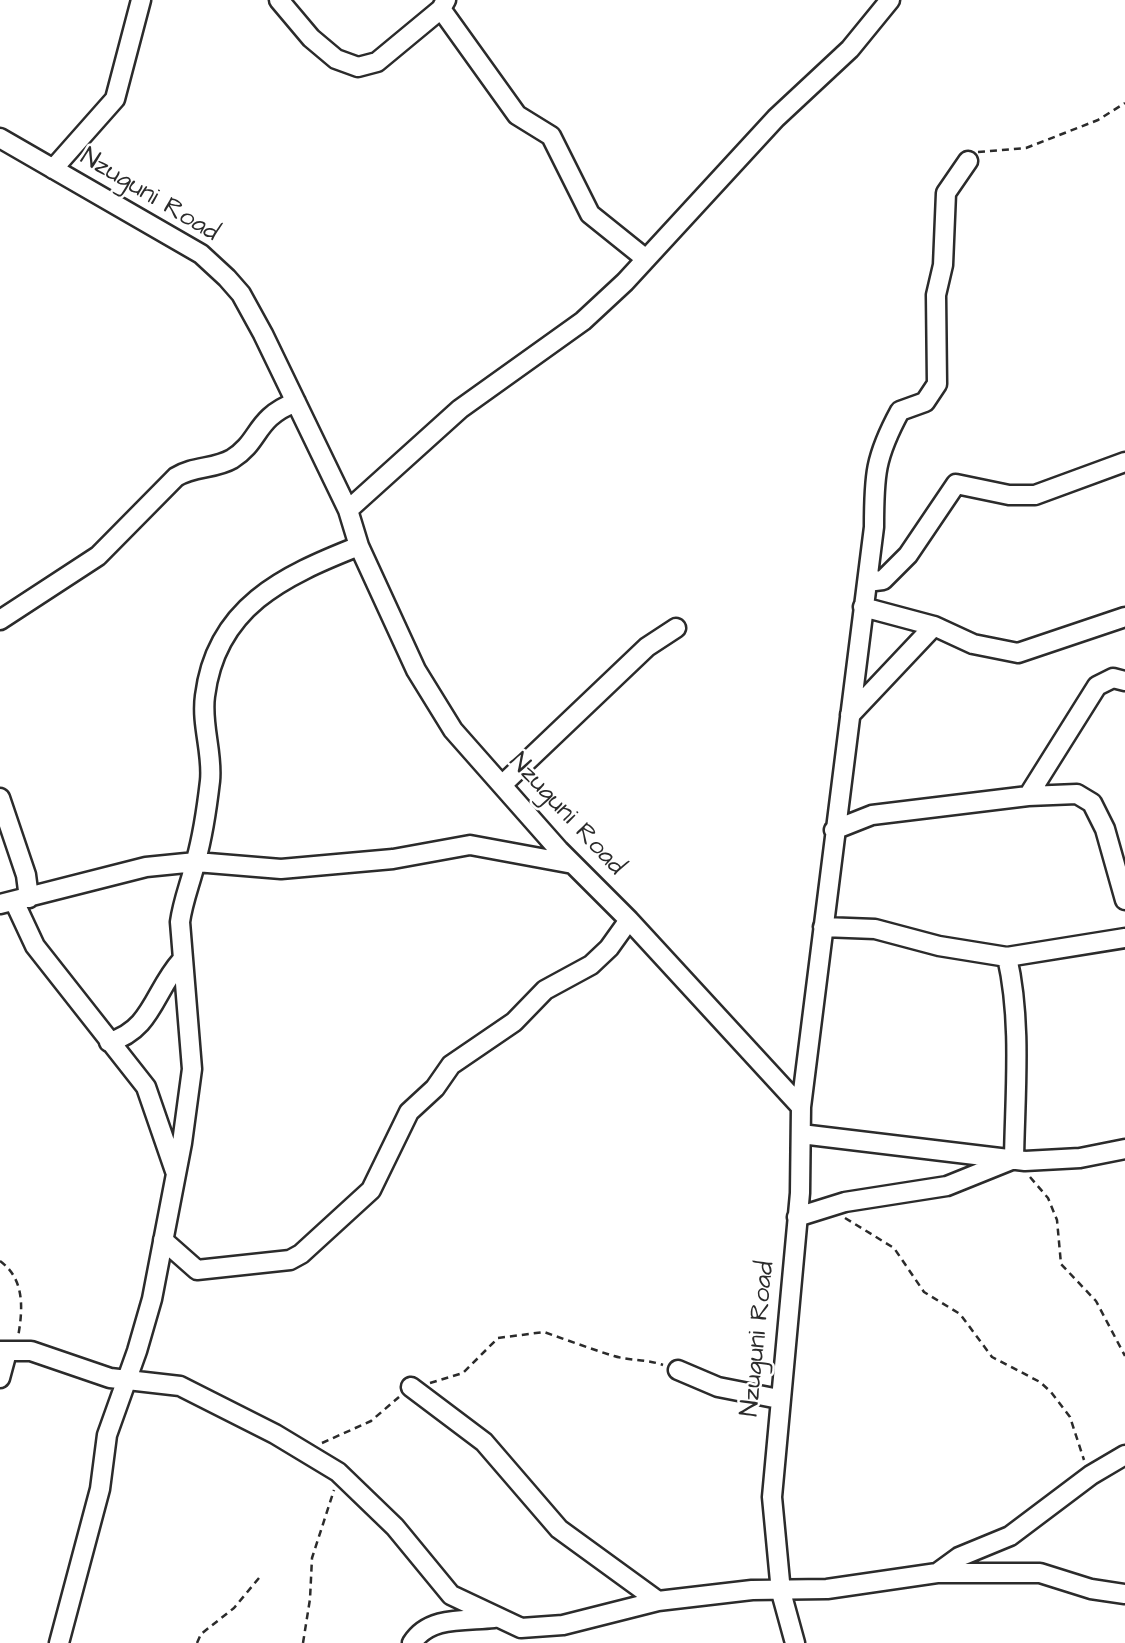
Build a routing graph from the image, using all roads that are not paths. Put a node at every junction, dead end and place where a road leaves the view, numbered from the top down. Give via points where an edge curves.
1 (141, 0) edge
2 (279, 0) edge
3 (890, 0) edge
4 (443, 5) edge
5 (0, 138) edge
6 (968, 161) road end
7 (53, 169) junction
8 (646, 259) junction
9 (296, 402) junction
10 (1125, 462) edge
11 (348, 510) junction
12 (359, 546) junction
13 (867, 582) junction
14 (863, 607) junction
15 (1125, 617) edge
16 (0, 620) edge
17 (934, 626) junction
18 (676, 628) dead end
19 (1125, 681) edge
20 (850, 715) junction
21 (502, 785) junction
22 (1028, 796) junction
23 (0, 798) edge
24 (835, 830) junction
25 (196, 862) junction
26 (573, 864) junction
27 (1121, 866) edge
28 (1125, 900) edge
29 (15, 901) edge
30 (629, 920) junction
31 (823, 927) junction
32 (1125, 938) edge
33 (1007, 957) junction
34 (181, 961) junction
35 (108, 1042) junction
36 (801, 1107) junction
37 (801, 1134) junction
38 (1125, 1149) edge
39 (1014, 1159) junction
40 (175, 1171) junction
41 (797, 1217) junction
42 (163, 1240) junction
43 (7, 1352) edge
44 (678, 1370) road end
45 (0, 1378) edge
46 (128, 1380) junction
47 (411, 1387) road end
48 (779, 1399) junction
49 (1125, 1455) edge
50 (937, 1573) junction
51 (781, 1592) junction
52 (1125, 1594) edge
53 (658, 1601) junction
54 (494, 1618) junction
55 (526, 1635) edge
56 (59, 1643) edge
57 (412, 1643) edge
58 (795, 1643) edge

1 - 7 street via 115,99
2 - 4 street via 336,60 358,67 377,62
3 - 8 street via 850,49 776,118
4 - 8 street via 517,115 551,136 590,214
5 - 7 street, Nzuguni Road
6 - 13 street via 946,193 943,265 936,295 937,384 925,402 900,411 881,447 874,477
7 - 9 street, Nzuguni Road via 201,254 228,278 258,324
8 - 11 street via 583,321 460,409
9 - 11 street, Nzuguni Road
9 - 16 street via 267,417 232,458 176,477 98,556
10 - 13 street via 1035,495 953,485 908,555 883,580
11 - 12 street, Nzuguni Road
12 - 21 street, Nzuguni Road via 435,702 453,730
12 - 25 street via 266,590 223,634 205,696 210,778
13 - 14 street
14 - 17 street
14 - 20 street
15 - 17 street via 1018,653 973,644
17 - 20 street
18 - 21 street via 647,647
19 - 22 street via 1113,678 1097,687
20 - 24 street
21 - 26 street, Nzuguni Road
22 - 24 street via 872,815
22 - 27 street via 1077,794 1092,803
23 - 29 street via 26,876
24 - 31 street
25 - 26 street via 281,869 393,859 470,845
25 - 29 street via 146,867
25 - 34 street via 182,902
26 - 30 street, Nzuguni Road
27 - 28 street
29 - 35 street via 35,946
30 - 36 street, Nzuguni Road
30 - 42 street via 591,965 545,990 514,1022 446,1070 435,1088 409,1112 371,1189 295,1258 204,1271 192,1268
31 - 33 street via 875,929
31 - 36 street
32 - 33 street
33 - 39 street via 1016,1077
34 - 35 street via 139,1027
34 - 40 street via 189,1004 192,1069
35 - 40 street via 146,1087
36 - 37 street, Nzuguni Road
37 - 39 street
37 - 41 street, Nzuguni Road
38 - 39 street via 1080,1158
39 - 41 street via 947,1186 845,1202
40 - 42 street
41 - 48 street, Nzuguni Road
42 - 46 street via 152,1299
43 - 45 street
43 - 46 street via 31,1350
44 - 48 street via 718,1387
46 - 54 street via 180,1386 306,1450 338,1472 395,1527 451,1595
46 - 56 street via 103,1449 100,1489
47 - 53 street via 484,1443 559,1529
48 - 51 street, Nzuguni Road via 772,1497
49 - 50 street via 1010,1536 960,1557
50 - 51 street
50 - 52 street via 1040,1573
51 - 53 street via 752,1590
51 - 58 street, Nzuguni Road
53 - 55 street
54 - 55 street
54 - 57 street via 435,1624 418,1633

